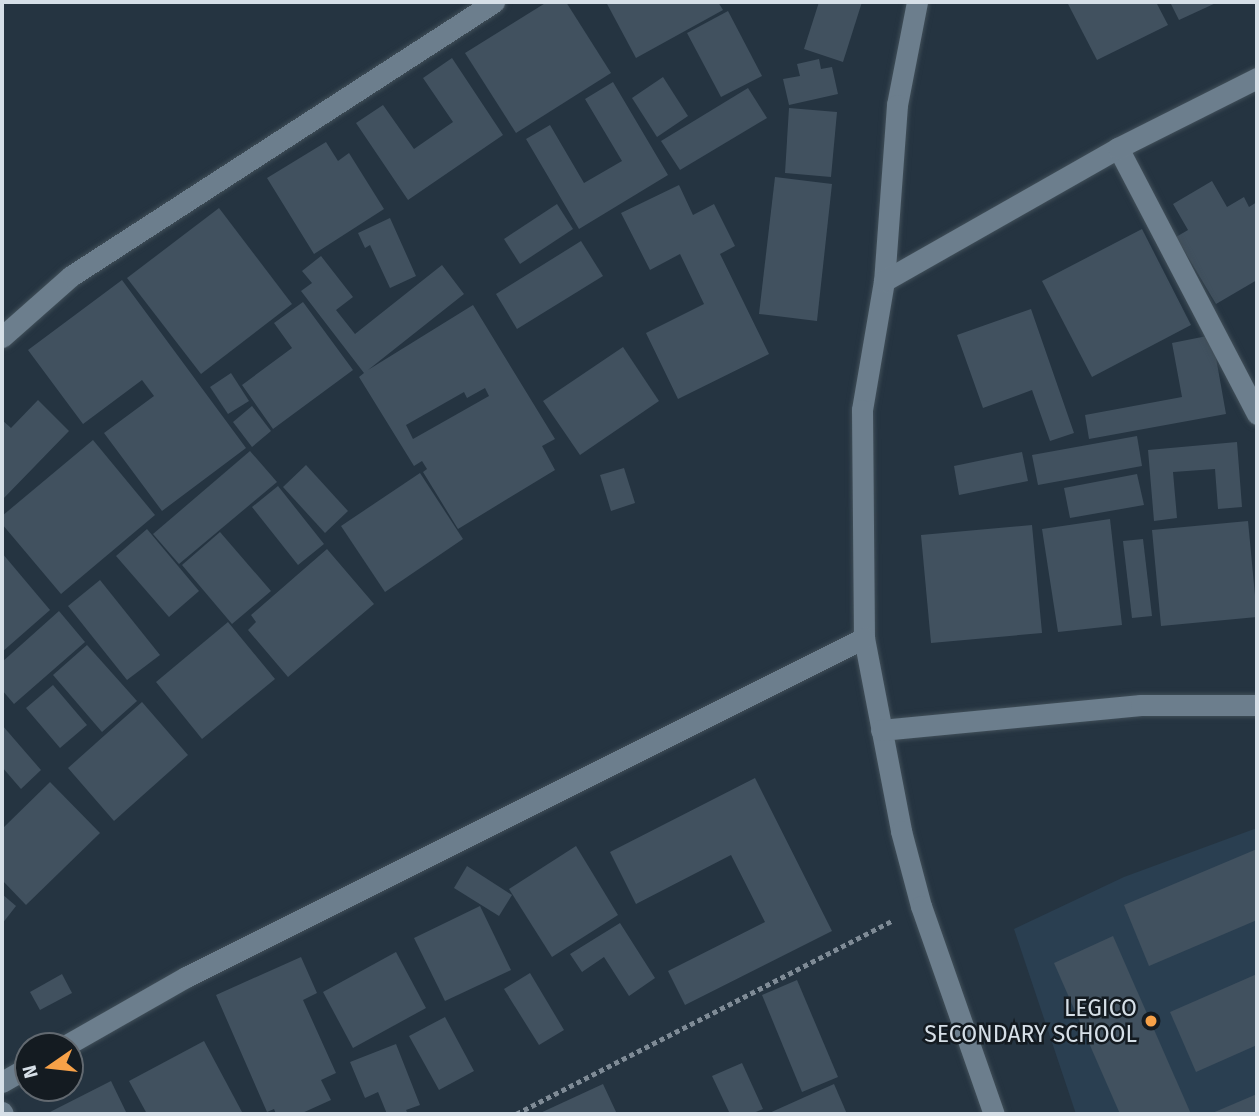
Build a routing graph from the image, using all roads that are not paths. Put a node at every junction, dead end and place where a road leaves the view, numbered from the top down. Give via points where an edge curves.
1 (494, 2) edge
2 (917, 2) edge
3 (1257, 79) edge
4 (1118, 148) junction
5 (884, 281) junction
6 (2, 337) edge
7 (1257, 414) edge
8 (863, 638) junction
9 (1252, 699) edge
10 (881, 730) junction
11 (84, 1035) edge
12 (994, 1114) edge

1 - 6 street via 71,276
2 - 5 street via 897,105
3 - 4 street
4 - 5 street
4 - 7 street
5 - 8 street via 863,411
8 - 10 street
8 - 11 street via 186,977
9 - 10 street
10 - 12 street via 921,906

